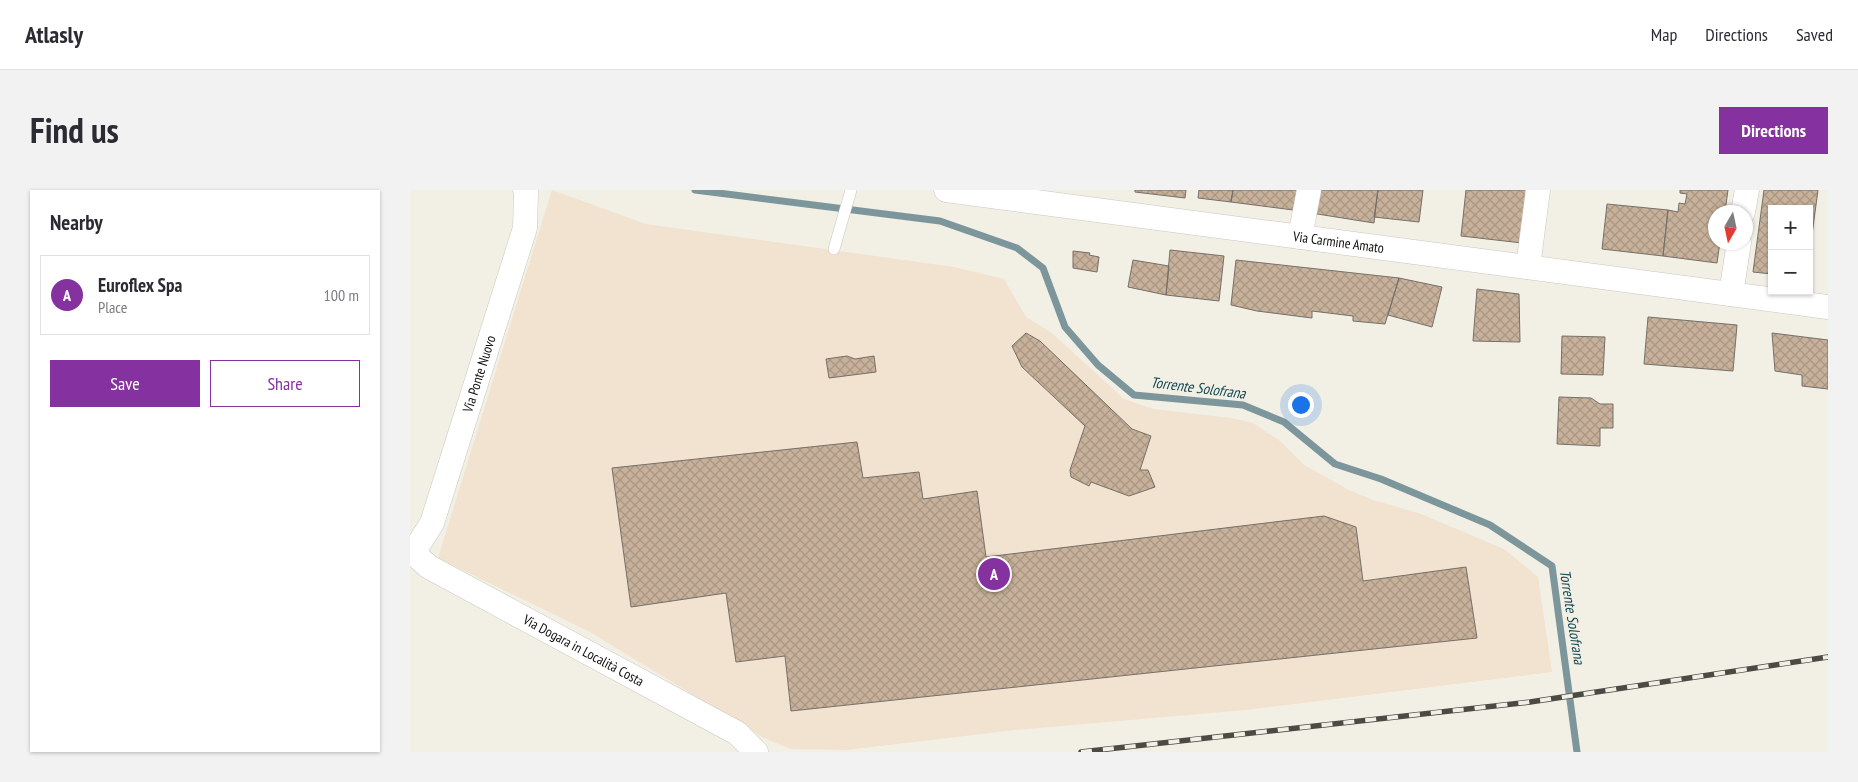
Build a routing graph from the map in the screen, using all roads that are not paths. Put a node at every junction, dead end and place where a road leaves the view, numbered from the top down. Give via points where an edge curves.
1 (525, 190) edge
2 (851, 190) edge
3 (946, 190) edge
4 (1309, 190) edge
5 (1538, 190) edge
6 (1747, 190) edge
7 (1744, 205) edge
8 (1300, 237) junction
9 (834, 249) dead end
10 (1738, 250) edge
11 (1528, 266) junction
12 (1731, 294) junction
13 (1828, 307) edge
14 (412, 552) edge
15 (756, 752) edge

1 - 14 street, Via Ponte Nuovo via 525,228 432,523
2 - 9 lane
3 - 8 street, Via Carmine Amato
4 - 8 street
5 - 11 street
6 - 7 street
8 - 11 street, Via Carmine Amato
10 - 12 street
11 - 12 street, Via Carmine Amato
12 - 13 street, Via Carmine Amato
14 - 15 street, Via Dogara in Località Costa via 429,567 737,733

